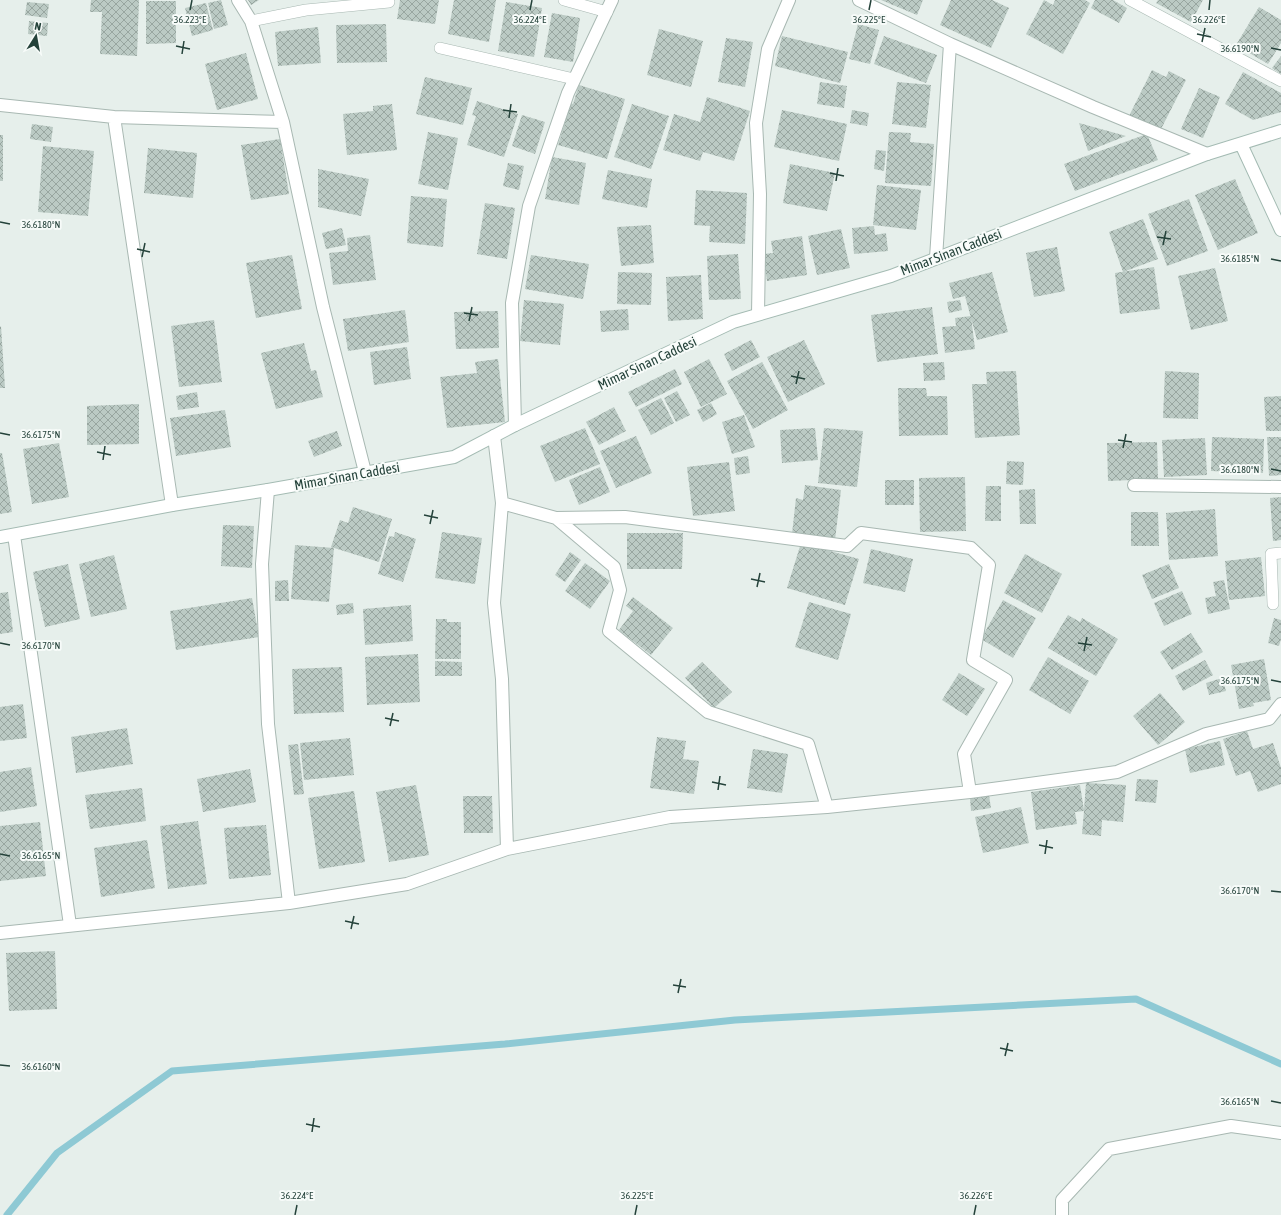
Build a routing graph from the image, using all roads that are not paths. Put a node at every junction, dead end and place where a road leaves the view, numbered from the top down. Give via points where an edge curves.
1 (238, 0) edge
2 (564, 0) edge
3 (612, 0) edge
4 (789, 0) edge
5 (859, 0) edge
6 (1130, 0) edge
7 (389, 2) dead end
8 (607, 12) junction
9 (251, 21) junction
10 (950, 44) junction
11 (440, 48) dead end
12 (574, 79) junction
13 (1281, 81) edge
14 (0, 105) edge
15 (114, 116) junction
16 (283, 122) junction
17 (1281, 131) edge
18 (1241, 144) junction
19 (1207, 154) junction
20 (1281, 230) edge
21 (936, 258) junction
22 (758, 314) junction
23 (515, 425) junction
24 (494, 436) junction
25 (365, 472) junction
26 (1134, 485) dead end
27 (1281, 487) edge
28 (268, 490) junction
29 (502, 503) junction
30 (172, 505) junction
31 (556, 518) junction
32 (14, 535) junction
33 (0, 537) edge
34 (1281, 553) edge
35 (1273, 604) dead end
36 (1281, 704) edge
37 (970, 792) junction
38 (827, 807) junction
39 (507, 848) junction
40 (289, 903) junction
41 (70, 925) junction
42 (0, 933) edge
43 (1281, 1133) edge
44 (1062, 1215) edge

1 - 9 street
2 - 8 lane
3 - 8 street
4 - 22 street via 768,49 756,123 760,194
5 - 10 street
6 - 13 lane
7 - 9 lane via 306,10
8 - 12 street
9 - 16 street
10 - 19 street
10 - 21 street
11 - 12 lane
12 - 23 street via 529,206 512,303
14 - 15 street
15 - 16 street
15 - 30 street
16 - 25 street via 323,307
17 - 18 street, Mimar Sinan Caddesi
18 - 19 street, Mimar Sinan Caddesi
18 - 20 street
19 - 21 street, Mimar Sinan Caddesi
21 - 22 street, Mimar Sinan Caddesi via 891,276
22 - 23 street, Mimar Sinan Caddesi via 733,322
23 - 24 street, Mimar Sinan Caddesi
24 - 25 street, Mimar Sinan Caddesi via 454,457
24 - 29 street
25 - 28 street, Mimar Sinan Caddesi
26 - 27 street
28 - 30 street, Mimar Sinan Caddesi
28 - 40 street via 262,564 268,724
29 - 31 street
29 - 39 street via 494,603 502,679
30 - 32 street, Mimar Sinan Caddesi
31 - 37 street via 625,516 847,546 861,532 971,548 989,565 973,660 1006,680 964,754
31 - 38 street via 614,567 620,590 608,631 708,712 808,744
32 - 33 street, Mimar Sinan Caddesi
32 - 41 street
34 - 35 lane via 1271,554
36 - 37 street via 1269,719 1206,734 1118,772
37 - 38 street
38 - 39 street via 670,818
39 - 40 street via 407,884
40 - 41 street
41 - 42 street
43 - 44 street via 1231,1126 1109,1149 1062,1200

